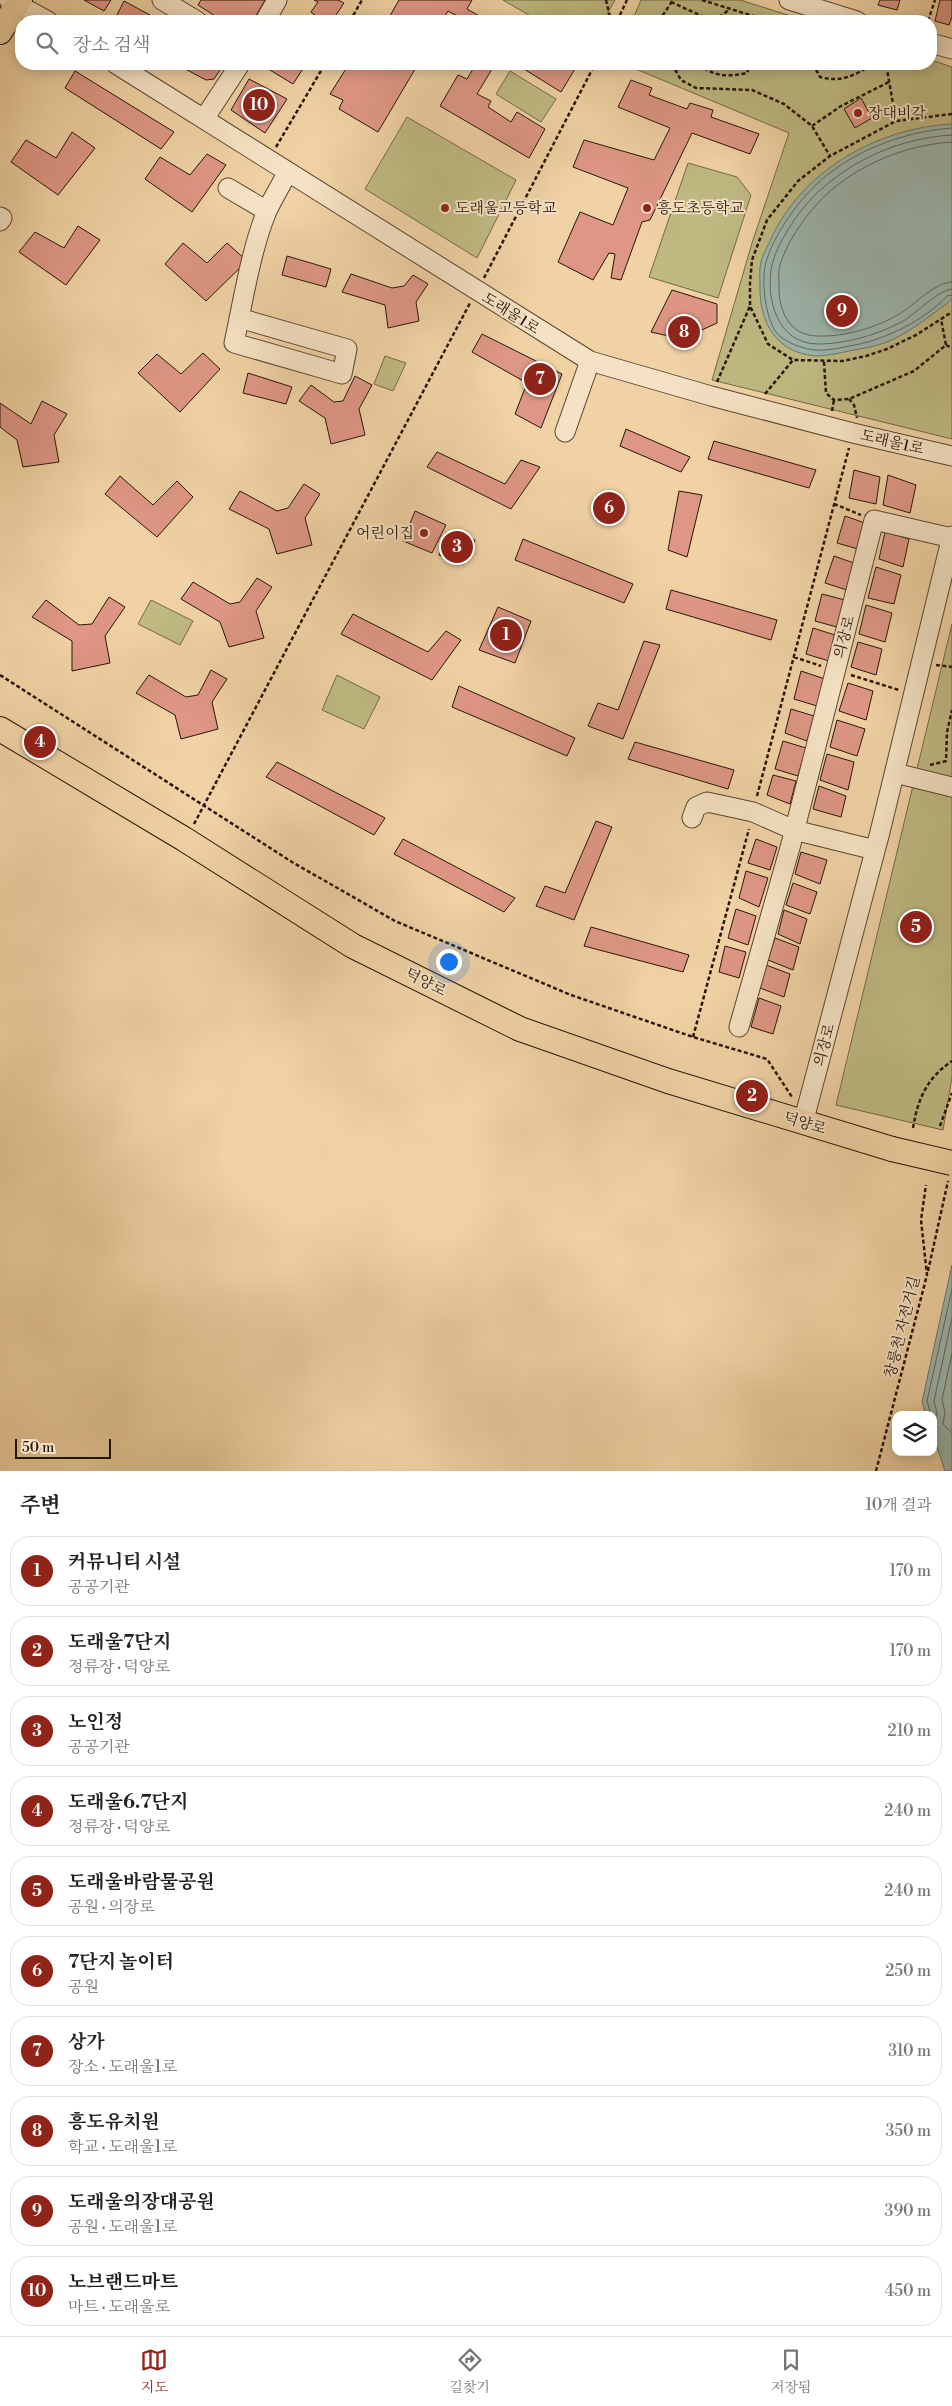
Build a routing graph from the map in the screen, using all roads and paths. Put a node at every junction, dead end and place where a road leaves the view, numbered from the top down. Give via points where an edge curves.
1 (162, 0) edge
2 (277, 0) edge
3 (362, 0) edge
4 (606, 0) edge
5 (627, 0) edge
6 (702, 0) edge
7 (789, 0) edge
8 (934, 0) edge
9 (672, 1) edge
10 (15, 2) edge
11 (835, 7) edge
12 (730, 9) junction
13 (38, 15) edge
14 (187, 15) edge
15 (268, 15) edge
16 (353, 15) edge
17 (610, 15) edge
18 (620, 15) edge
19 (662, 15) edge
20 (700, 15) edge
21 (722, 15) edge
22 (750, 15) edge
23 (848, 15) edge
24 (930, 15) edge
25 (0, 32) edge
26 (937, 45) edge
27 (952, 49) edge
28 (126, 70) edge
29 (236, 70) edge
30 (322, 70) edge
31 (592, 70) edge
32 (676, 70) edge
33 (706, 70) edge
34 (748, 70) edge
35 (816, 70) edge
36 (862, 70) edge
37 (887, 70) edge
38 (889, 82) junction
39 (952, 114) edge
40 (204, 119) junction
41 (896, 121) junction
42 (812, 126) junction
43 (276, 148) dead end
44 (830, 156) junction
45 (287, 173) junction
46 (228, 188) dead end
47 (267, 211) junction
48 (0, 217) edge
49 (0, 221) edge
50 (482, 281) dead end
51 (471, 302) dead end
52 (750, 306) junction
53 (952, 312) edge
54 (239, 318) junction
55 (941, 319) junction
56 (946, 345) junction
57 (952, 348) edge
58 (590, 360) junction
59 (793, 360) junction
60 (824, 362) junction
61 (716, 385) dead end
62 (763, 397) dead end
63 (849, 399) junction
64 (834, 400) junction
65 (831, 413) dead end
66 (856, 419) dead end
67 (565, 432) dead end
68 (849, 447) dead end
69 (952, 456) edge
70 (834, 504) junction
71 (874, 520) junction
72 (952, 537) edge
73 (794, 658) junction
74 (936, 664) dead end
75 (825, 667) dead end
76 (952, 667) edge
77 (845, 673) dead end
78 (0, 676) edge
79 (900, 690) dead end
80 (952, 710) edge
81 (0, 729) edge
82 (928, 765) dead end
83 (895, 773) junction
84 (952, 787) edge
85 (757, 796) dead end
86 (204, 805) junction
87 (692, 818) dead end
88 (192, 828) dead end
89 (749, 829) dead end
90 (794, 830) junction
91 (875, 850) junction
92 (738, 1028) dead end
93 (693, 1037) junction
94 (952, 1061) edge
95 (952, 1093) edge
96 (792, 1097) dead end
97 (803, 1123) junction
98 (940, 1126) dead end
99 (913, 1128) dead end
100 (950, 1171) edge
101 (926, 1186) dead end
102 (927, 1275) junction
103 (876, 1471) edge

1 - 14 street
2 - 15 street
3 - 16 path
4 - 17 path
5 - 18 path
6 - 12 path
7 - 11 street
8 - 24 path
9 - 19 path
9 - 20 path
10 - 13 street
10 - 25 main road
11 - 23 street
12 - 21 path
12 - 22 path
26 - 27 street
28 - 40 street, 도래울1로
29 - 40 street
30 - 43 path
31 - 50 path
32 - 42 path via 682,80 696,88 752,90 784,104
33 - 34 path via 728,78
35 - 36 path via 820,78 835,81
37 - 38 path
38 - 41 path
38 - 42 path via 841,106
39 - 41 path
40 - 45 street, 도래울1로
41 - 44 path
42 - 44 path
44 - 52 path via 798,181 767,220 752,260
45 - 47 street
45 - 58 street, 도래울1로
46 - 47 street
47 - 54 street
48 - 49 street
51 - 86 path
52 - 59 path via 768,344
52 - 61 path
53 - 55 path
54 - 54 street via 234,342 342,374 347,349
55 - 56 path
55 - 60 path via 887,349 843,361
56 - 57 path
56 - 63 path via 914,371
58 - 67 street
58 - 69 street, 도래울1로 via 711,396
59 - 60 path
59 - 62 path
60 - 64 path via 826,393
63 - 64 path
63 - 66 path via 854,405
64 - 65 path
68 - 70 path
70 - 71 path
70 - 73 path
71 - 72 street, 의장로
71 - 90 street, 의장로
72 - 83 street, 의장로
73 - 75 path
73 - 85 path
74 - 76 path
77 - 79 path
78 - 86 path
80 - 82 path via 946,761
81 - 97 main road, 덕양로 via 354,946 520,1029 668,1081
83 - 84 street
83 - 91 street, 의장로
86 - 88 path
86 - 93 path via 292,862 395,921 571,995
87 - 90 street via 696,807 707,802 753,812
89 - 93 path
90 - 91 street
90 - 92 street, 의장로
91 - 97 street, 의장로
93 - 96 path via 767,1059
94 - 99 path via 936,1071 921,1094
95 - 98 path
97 - 100 main road, 덕양로, bridge via 892,1149
100 - 102 path
101 - 102 path, 창릉천 자전거길 via 921,1220
102 - 103 path, 창릉천 자전거길

